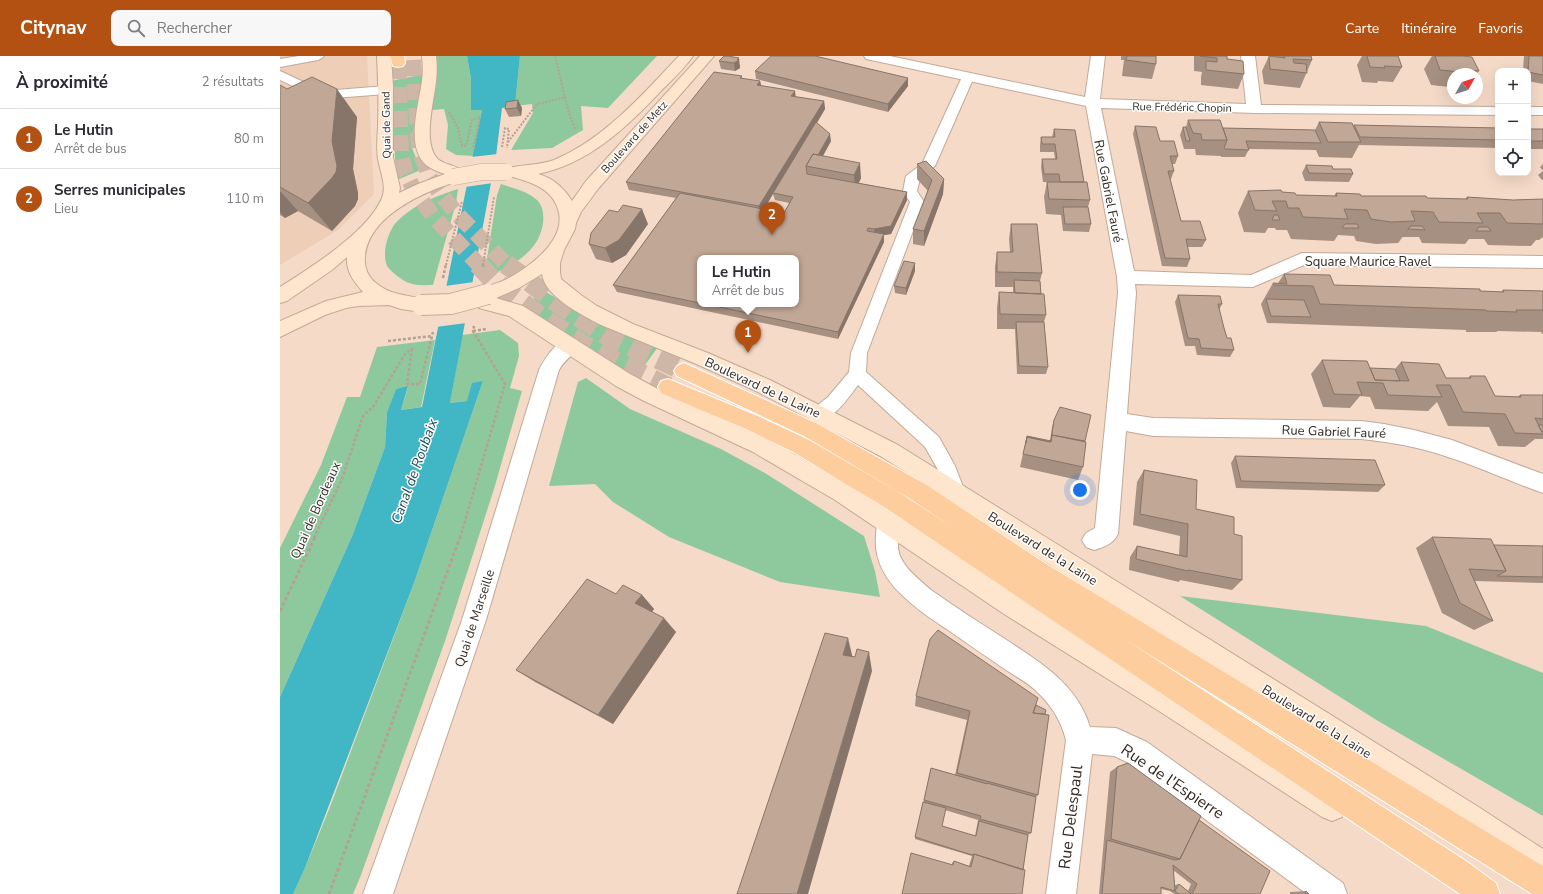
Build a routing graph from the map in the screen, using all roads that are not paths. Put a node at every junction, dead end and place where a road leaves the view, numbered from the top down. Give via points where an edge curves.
1 (318, 56) edge
2 (384, 56) edge
3 (429, 56) edge
4 (686, 56) edge
5 (707, 56) edge
6 (871, 56) edge
7 (1098, 56) edge
8 (1248, 56) edge
9 (280, 63) edge
10 (280, 75) edge
11 (968, 77) junction
12 (386, 90) junction
13 (1093, 104) junction
14 (1255, 109) junction
15 (1495, 111) edge
16 (1531, 111) edge
17 (1543, 111) edge
18 (509, 172) junction
19 (454, 175) junction
20 (380, 214) junction
21 (568, 222) junction
22 (364, 233) junction
23 (555, 250) junction
24 (1543, 262) edge
25 (1126, 277) junction
26 (280, 296) edge
27 (390, 299) junction
28 (487, 299) junction
29 (280, 330) edge
30 (570, 345) junction
31 (858, 374) junction
32 (820, 413) junction
33 (1116, 421) junction
34 (1543, 484) edge
35 (955, 492) junction
36 (888, 523) junction
37 (1094, 540) dead end
38 (1080, 740) junction
39 (1543, 867) edge
40 (1543, 883) edge
41 (378, 894) edge
42 (1061, 894) edge
43 (1332, 894) edge
44 (1468, 894) edge
45 (1485, 894) edge

1 - 9 lane
2 - 12 main road, Quai de Gand
3 - 19 main road via 430,76 422,141 430,159
4 - 18 main road, Boulevard de Metz via 647,97 594,144 546,167
5 - 21 main road, Boulevard de Metz via 592,185
6 - 11 street, Rue Frédéric Chopin
7 - 13 street, Rue Gabriel Fauré via 1092,93
8 - 14 street
10 - 12 lane via 321,95
11 - 13 street, Rue Frédéric Chopin
11 - 31 lane via 928,166 912,176 910,192 917,202 859,353
12 - 20 main road, Quai de Gand via 385,157 392,188 390,198
13 - 14 street, Rue Frédéric Chopin
13 - 25 street, Rue Gabriel Fauré
14 - 15 street, Rue Frédéric Chopin
16 - 17 street
18 - 19 main road, bridge
18 - 21 main road via 538,179 558,192 565,202
19 - 20 main road via 416,191
20 - 22 main road
21 - 23 main road, Boulevard de Metz via 564,236
22 - 26 main road via 339,256
22 - 27 main road via 356,256 356,267 370,289
23 - 28 main road via 528,275
23 - 32 main road, Boulevard de la Laine via 551,270 553,281 566,294 595,314 718,365
24 - 25 street, Square Maurice Ravel via 1302,259 1253,281
25 - 33 street, Rue Gabriel Fauré via 1127,312
27 - 28 main road, bridge via 422,305
27 - 29 main road via 367,298 337,304
28 - 30 main road via 516,312
30 - 36 main road via 649,394 762,446 843,493
30 - 41 street, Quai de Marseille via 555,359 549,370 474,620
31 - 32 lane via 834,402
31 - 35 lane via 932,442 946,466
32 - 35 main road, Boulevard de la Laine via 890,451
33 - 34 street, Rue Gabriel Fauré via 1153,427 1361,430 1391,434 1457,451
33 - 37 street, Rue Gabriel Fauré via 1106,534
35 - 39 main road, Boulevard de la Laine via 1467,816
36 - 38 street via 887,552 906,582 922,598 1052,688 1075,723
36 - 44 main road via 1013,606
38 - 42 street, Rue Delespaul
38 - 43 street, Rue de l'Espierre via 1116,742 1137,752
40 - 45 main road via 1040,573 917,491 811,430 676,379 753,423 801,446 889,498

